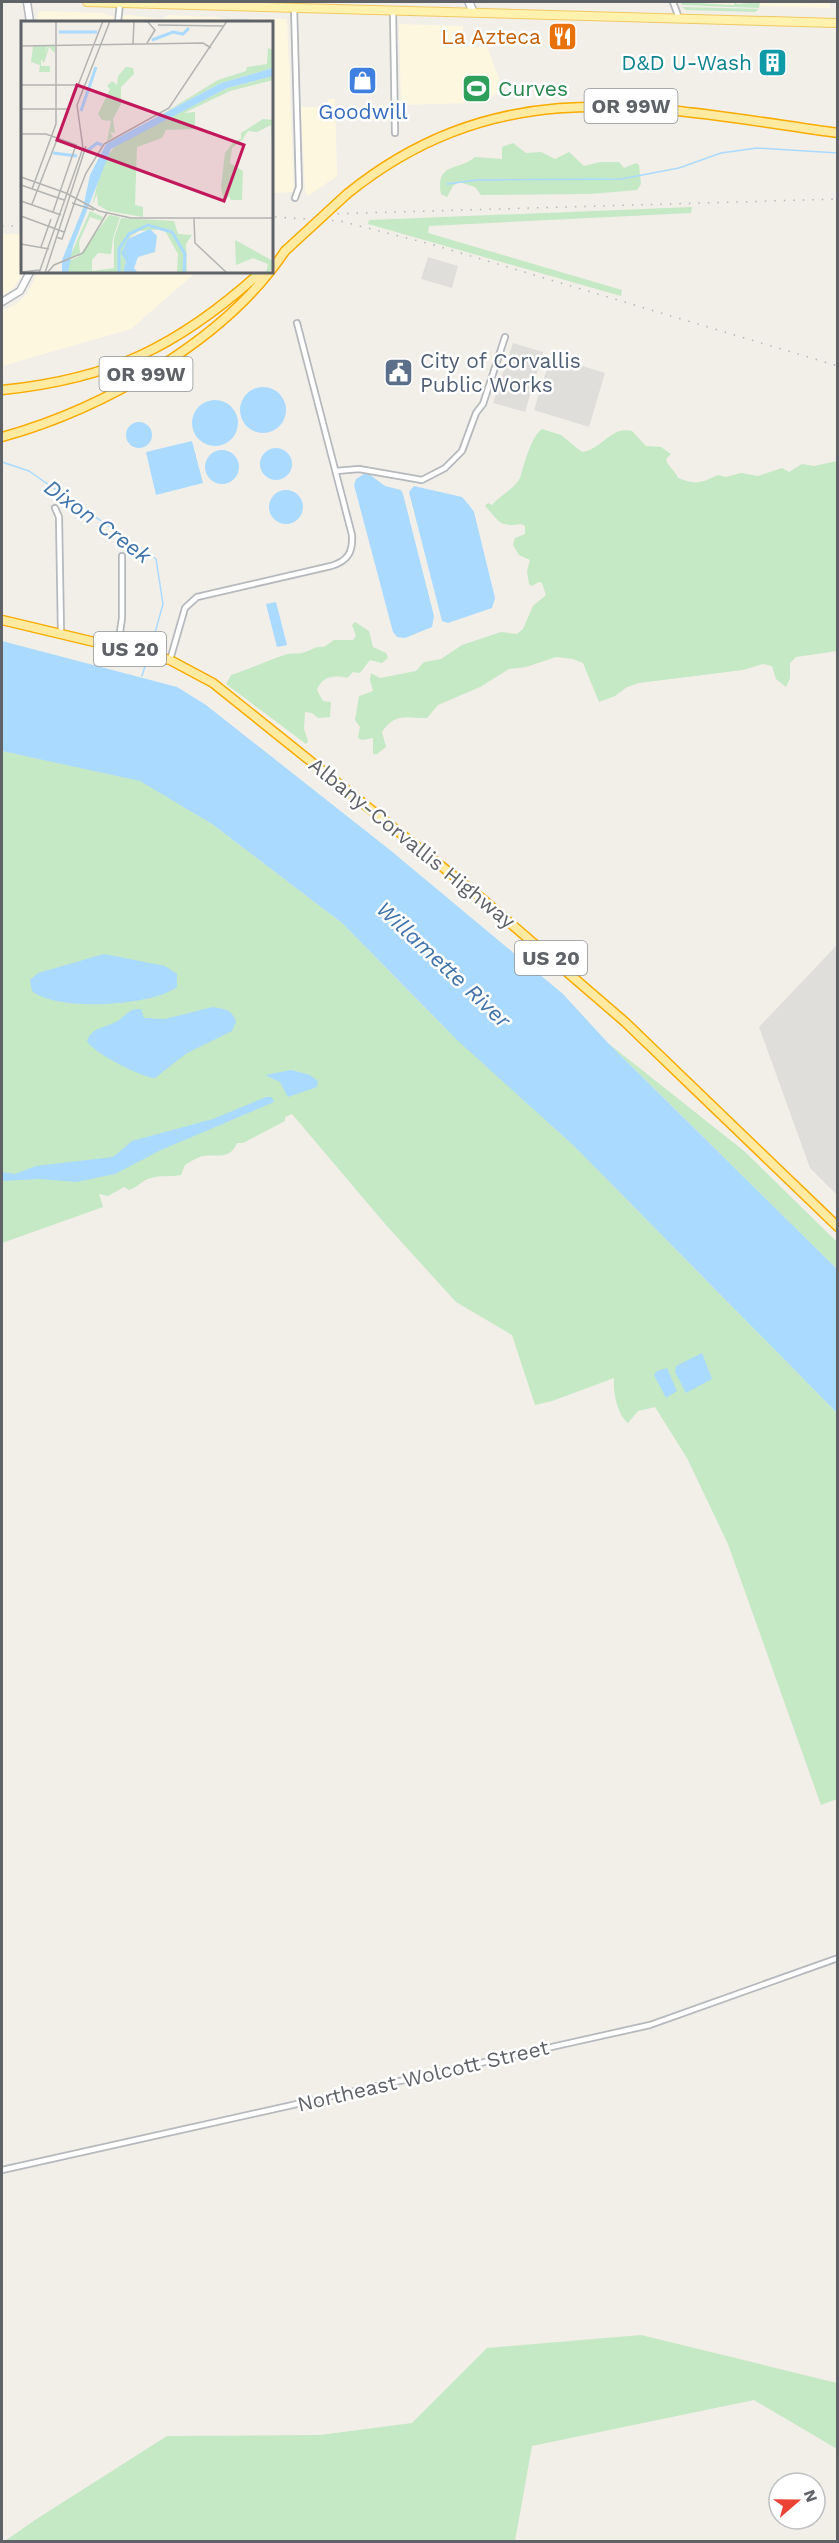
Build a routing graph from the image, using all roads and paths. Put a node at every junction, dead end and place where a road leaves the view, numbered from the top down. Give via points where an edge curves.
1 (27, 2) edge
2 (87, 2) edge
3 (469, 2) edge
4 (673, 2) edge
5 (120, 3) edge
6 (322, 5) edge
7 (294, 7) junction
8 (393, 10) junction
9 (473, 12) junction
10 (679, 18) junction
11 (30, 21) edge
12 (118, 21) edge
13 (837, 23) edge
14 (837, 133) edge
15 (395, 134) dead end
16 (295, 198) dead end
17 (285, 251) junction
18 (273, 262) edge
19 (273, 269) edge
20 (29, 273) edge
21 (260, 273) edge
22 (270, 273) edge
23 (2, 302) edge
24 (297, 323) dead end
25 (506, 337) dead end
26 (2, 390) edge
27 (2, 437) edge
28 (336, 471) junction
29 (56, 508) dead end
30 (122, 556) dead end
31 (2, 620) edge
32 (61, 633) junction
33 (118, 646) junction
34 (170, 660) junction
35 (837, 1227) edge
36 (837, 1958) edge
37 (2, 2170) edge

1 - 11 street
2 - 5 main road
3 - 9 main road
4 - 10 street
5 - 7 main road
5 - 12 street
6 - 7 main road
6 - 8 main road
7 - 16 street via 299,188
8 - 9 main road
8 - 15 street
9 - 10 main road
10 - 13 main road
14 - 17 highway, OR 99W, bridge via 639,106 545,108 497,117 428,141 396,159 347,194
17 - 18 highway, OR 99W
17 - 19 highway, OR 99W
20 - 23 street via 20,291
21 - 26 highway, OR 99W via 201,322 146,355 68,380
22 - 27 highway, OR 99W via 166,362 83,408
24 - 28 street
25 - 28 street via 462,452 445,468 422,480 359,469
28 - 34 street via 352,535 348,557 331,566 197,597 185,608
29 - 32 street
30 - 33 street
31 - 32 highway, US 20
32 - 33 highway, US 20
33 - 34 highway, US 20
34 - 35 highway, Albany-Corvallis Highway / US 20 via 202,676 247,708 480,897 625,1022
36 - 37 street, Northeast Wolcott Street via 650,2025

